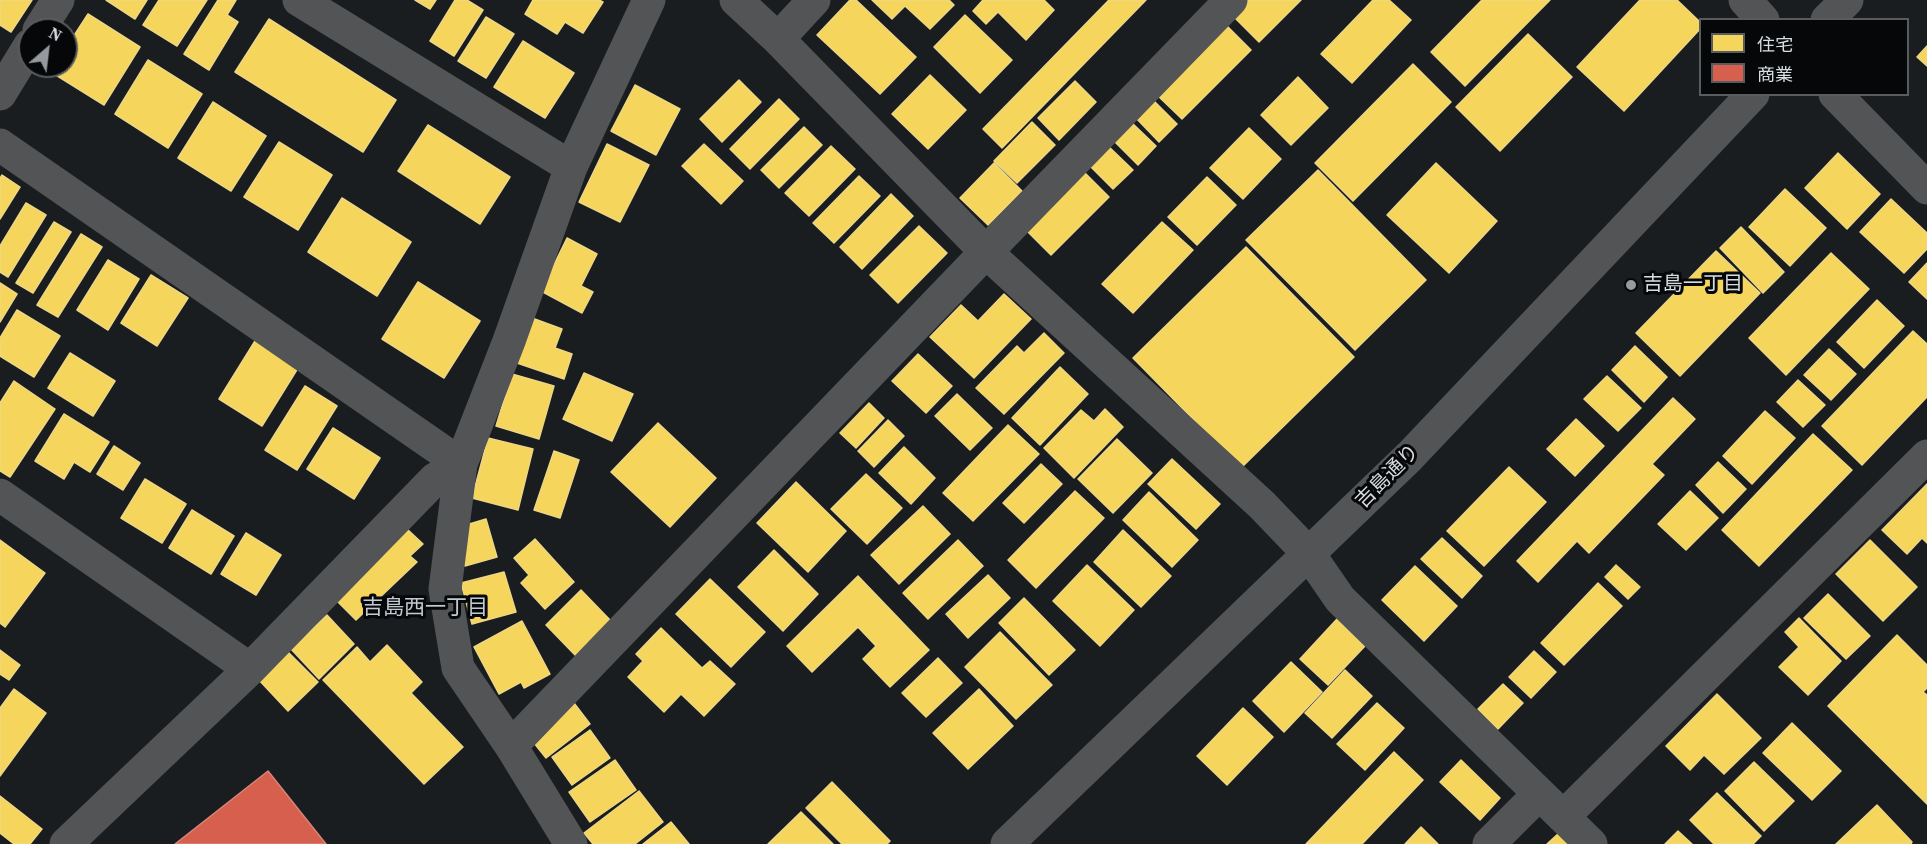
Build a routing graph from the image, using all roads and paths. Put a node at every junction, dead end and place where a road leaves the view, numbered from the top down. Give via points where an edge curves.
1 (58, 0) edge
2 (299, 0) edge
3 (649, 0) edge
4 (736, 0) edge
5 (814, 0) edge
6 (1231, 0) edge
7 (1745, 0) edge
8 (1846, 0) edge
9 (47, 18) edge
10 (1761, 18) edge
11 (1829, 18) edge
12 (778, 39) junction
13 (18, 65) edge
14 (0, 94) edge
15 (1751, 96) edge
16 (1836, 96) edge
17 (0, 146) edge
18 (571, 167) junction
19 (1927, 189) edge
20 (986, 252) junction
21 (1927, 456) edge
22 (461, 464) junction
23 (0, 495) edge
24 (1309, 554) junction
25 (250, 669) junction
26 (512, 746) junction
27 (1539, 794) junction
28 (1563, 817) junction
29 (66, 844) edge
30 (571, 844) edge
31 (1007, 844) edge
32 (1490, 844) edge
33 (1591, 844) edge

1 - 9 street
2 - 18 street
3 - 18 street
4 - 12 street
5 - 12 street
6 - 20 street
7 - 10 street
8 - 11 street
12 - 20 street
13 - 14 street
15 - 24 street, 吉島通り via 1410,456
16 - 19 street
17 - 22 street
18 - 22 street
20 - 24 street via 1262,505
20 - 26 street
21 - 28 street
22 - 25 street via 435,479
22 - 26 street via 445,589 458,668
23 - 25 street
24 - 27 street via 1340,599
24 - 31 street, 吉島通り
25 - 29 street
26 - 30 street
27 - 28 street
27 - 32 street
28 - 33 street

